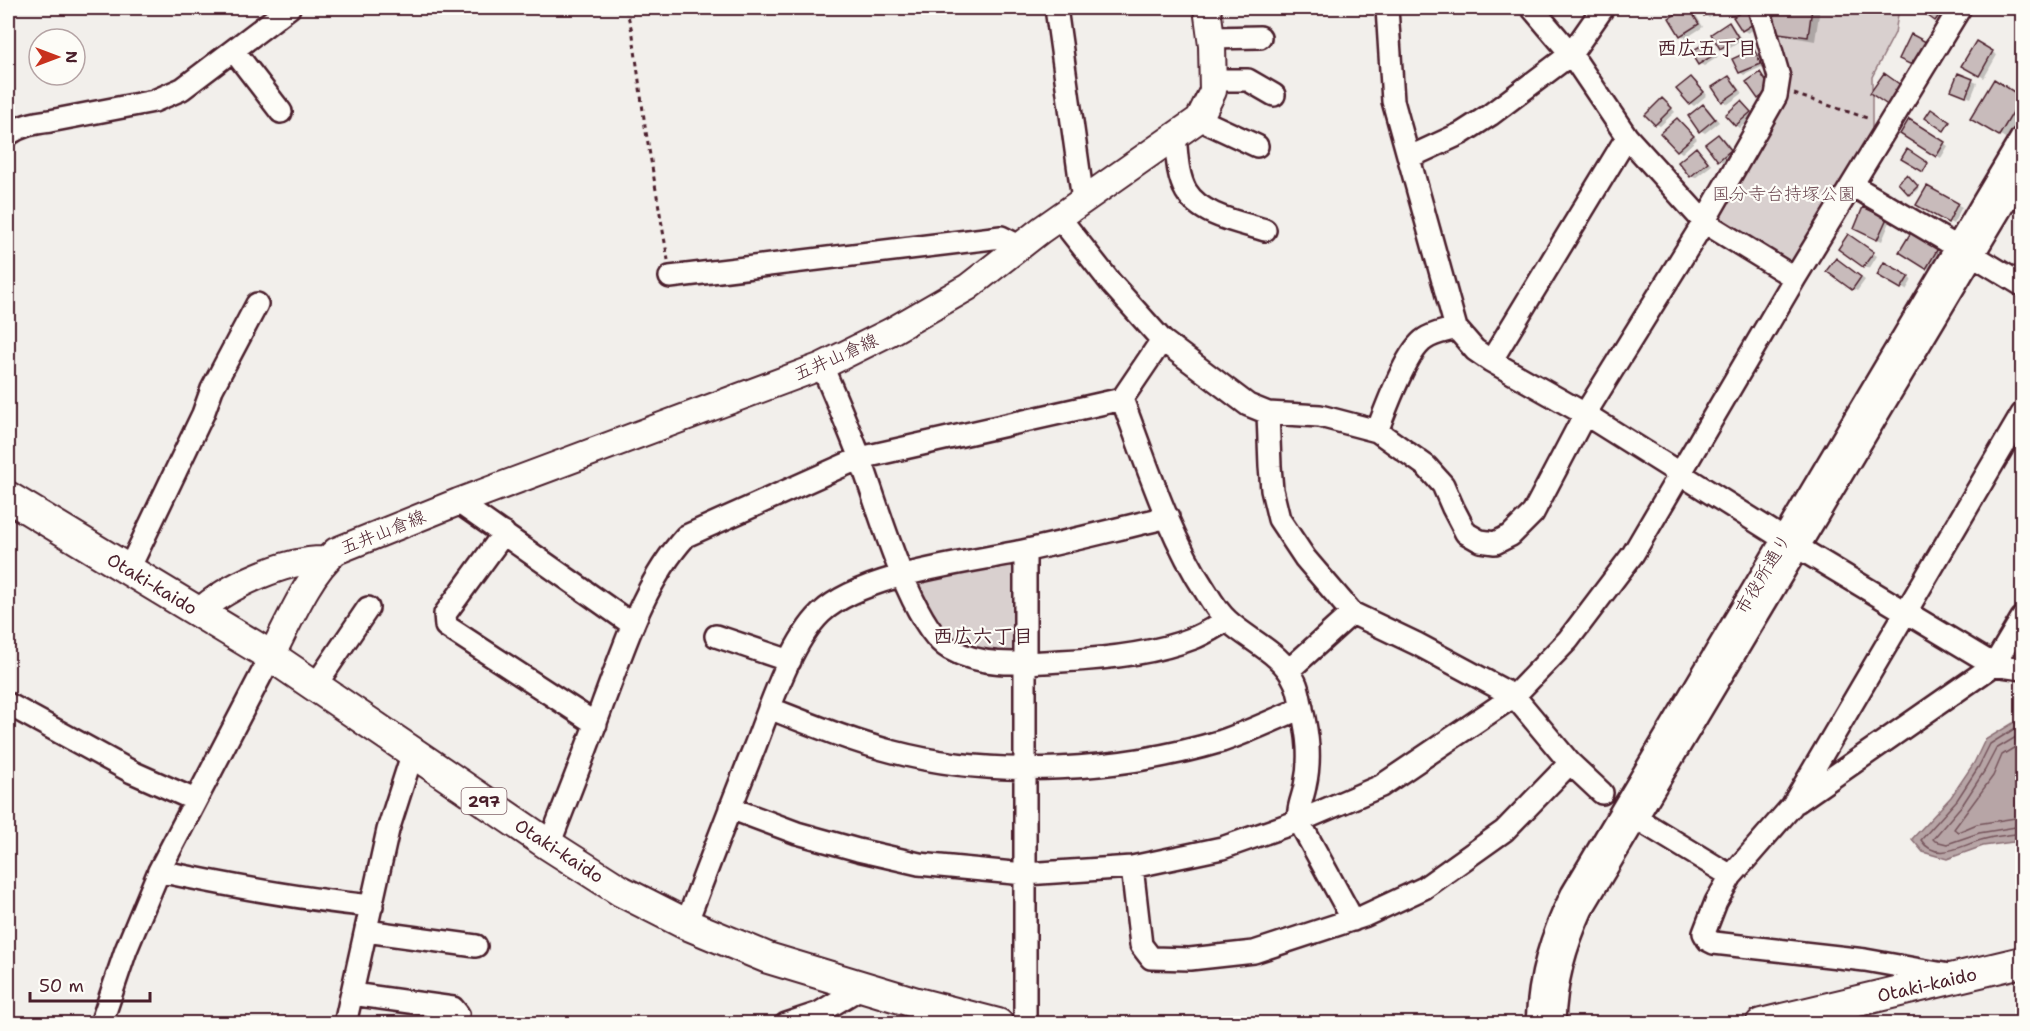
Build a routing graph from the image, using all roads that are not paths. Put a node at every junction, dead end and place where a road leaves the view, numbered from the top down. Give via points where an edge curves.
1 (289, 8) edge
2 (1056, 8) edge
3 (1207, 8) edge
4 (1387, 8) edge
5 (1532, 8) edge
6 (1604, 8) edge
7 (1758, 8) edge
8 (1960, 8) edge
9 (1260, 37) dead end
10 (1211, 38) junction
11 (234, 51) junction
12 (1571, 54) junction
13 (1213, 80) junction
14 (1274, 95) dead end
15 (280, 112) dead end
16 (1199, 119) junction
17 (8, 135) edge
18 (1175, 136) junction
19 (1627, 137) junction
20 (2022, 137) edge
21 (1257, 146) dead end
22 (1410, 158) junction
23 (2022, 173) edge
24 (1852, 185) junction
25 (1083, 200) junction
26 (1059, 217) junction
27 (1704, 222) junction
28 (1265, 230) dead end
29 (1019, 246) junction
30 (1965, 251) junction
31 (670, 277) road end
32 (1795, 278) junction
33 (2022, 285) edge
34 (257, 304) dead end
35 (1456, 328) junction
36 (1162, 340) junction
37 (1491, 362) junction
38 (822, 366) junction
39 (1122, 399) junction
40 (1268, 413) junction
41 (1585, 414) junction
42 (2022, 414) edge
43 (1377, 430) junction
44 (860, 458) junction
45 (1682, 473) junction
46 (8, 496) edge
47 (458, 502) junction
48 (1168, 517) junction
49 (504, 533) junction
50 (1792, 543) junction
51 (1025, 551) junction
52 (325, 560) junction
53 (128, 571) junction
54 (902, 576) junction
55 (368, 608) dead end
56 (1906, 611) junction
57 (199, 612) junction
58 (1352, 613) junction
59 (2022, 618) edge
60 (1227, 620) junction
61 (633, 625) junction
62 (716, 636) dead end
63 (271, 656) junction
64 (790, 661) junction
65 (1025, 663) junction
66 (1994, 665) junction
67 (2022, 669) edge
68 (1289, 670) junction
69 (315, 686) junction
70 (1514, 696) junction
71 (8, 704) edge
72 (770, 708) junction
73 (1302, 708) junction
74 (596, 724) junction
75 (413, 752) junction
76 (1570, 763) junction
77 (1025, 770) junction
78 (1602, 792) dead end
79 (195, 800) junction
80 (1792, 806) junction
81 (730, 808) junction
82 (1636, 818) junction
83 (1299, 821) junction
84 (549, 845) junction
85 (1132, 867) junction
86 (159, 871) junction
87 (1025, 874) junction
88 (1731, 876) junction
89 (372, 906) junction
90 (1353, 920) junction
91 (686, 924) junction
92 (366, 931) junction
93 (476, 946) dead end
94 (2022, 962) edge
95 (1960, 977) junction
96 (862, 987) junction
97 (352, 994) junction
98 (101, 1023) edge
99 (345, 1023) edge
100 (454, 1023) edge
101 (786, 1023) edge
102 (998, 1023) edge
103 (1025, 1023) edge
104 (1537, 1023) edge
105 (1554, 1023) edge
106 (1761, 1023) edge

1 - 11 street
2 - 25 street
3 - 10 main road, 五井山倉線
4 - 22 street via 1393,101
5 - 12 street
6 - 12 street
7 - 27 street via 1779,76 1776,96
8 - 24 street
9 - 10 street
10 - 13 main road, 五井山倉線
11 - 15 street
11 - 17 street via 182,89 154,101 33,123
12 - 19 street
12 - 22 street via 1490,116
13 - 14 street via 1248,80
13 - 16 main road, 五井山倉線 via 1213,92
16 - 18 main road, 五井山倉線
16 - 21 street
18 - 25 main road, 五井山倉線
18 - 28 street via 1178,167 1186,192 1204,209
19 - 27 street
19 - 37 street
20 - 30 street, 市役所通り
22 - 35 street
23 - 30 street, 市役所通り
24 - 30 street
24 - 32 street
25 - 26 main road, 五井山倉線
26 - 29 main road, 五井山倉線
26 - 36 street
27 - 32 street
27 - 41 street
29 - 31 street via 1001,237
29 - 38 main road, 五井山倉線 via 968,287
30 - 33 street
30 - 50 street, 市役所通り
32 - 45 street
34 - 53 street via 212,389
35 - 37 street
35 - 43 street via 1424,339 1413,353
36 - 39 street
36 - 40 street via 1248,405
37 - 41 street
38 - 44 street
38 - 47 main road, 五井山倉線
39 - 44 street
39 - 48 street
40 - 43 street via 1320,416
40 - 58 street via 1269,466 1279,519 1305,558
41 - 43 street via 1533,513 1511,535 1495,543 1466,533 1443,485 1426,466
41 - 45 street
42 - 56 street
44 - 54 street
44 - 61 street via 686,536 670,554
45 - 50 street
45 - 70 street via 1626,564 1568,640
46 - 53 highway, Otaki-kaido / 297
47 - 49 street
47 - 52 main road, 五井山倉線 via 352,543
48 - 51 street
48 - 60 street via 1187,560
49 - 61 street
49 - 74 street via 445,614 447,626
50 - 56 street
50 - 82 street, 市役所通り
50 - 104 street, 市役所通り via 1572,894 1545,961
51 - 54 street
51 - 65 street
52 - 57 main road, 五井山倉線 via 299,561 259,577 219,595
52 - 63 main road, 五井山倉線
53 - 57 highway, Otaki-kaido / 297
54 - 64 street via 837,600 801,638
54 - 65 street via 924,622 947,648 986,662
55 - 69 street
56 - 66 street
56 - 80 street
57 - 63 highway, Otaki-kaido / 297
58 - 68 street
58 - 70 street
59 - 66 street
60 - 65 street via 1191,639 1134,654
60 - 68 street
61 - 74 street
62 - 64 street
63 - 69 highway, Otaki-kaido / 297
63 - 79 street
64 - 72 street
65 - 77 street
66 - 67 street
66 - 80 street
68 - 73 street
69 - 75 highway, Otaki-kaido / 297
70 - 76 street
70 - 83 street via 1381,786
71 - 79 street via 132,772
72 - 77 street via 896,752 958,764
72 - 81 street
73 - 77 street via 1223,740 1150,759
73 - 83 street via 1309,759
74 - 84 street
75 - 84 highway, Otaki-kaido / 297
75 - 89 street via 388,830
76 - 78 street
76 - 90 street via 1504,831 1424,888
77 - 87 street
79 - 86 street
80 - 88 street
81 - 87 street via 807,836 919,864
81 - 91 street
82 - 88 street
82 - 105 street, 市役所通り via 1582,909 1570,937 1557,980
83 - 85 street via 1222,848
83 - 90 street
84 - 91 highway, Otaki-kaido / 297 via 621,891
85 - 87 street
85 - 90 street via 1141,945 1151,958 1190,959 1254,952
86 - 89 street via 262,892
86 - 98 street
87 - 103 street
88 - 95 street via 1704,933 1714,943 1865,960
89 - 92 street
91 - 96 highway, Otaki-kaido / 297 via 768,958
92 - 93 street
92 - 97 street
94 - 95 highway, Otaki-kaido
95 - 106 highway, Otaki-kaido
96 - 101 street via 819,1013
96 - 102 highway, Otaki-kaido / 297
97 - 99 street
97 - 100 street via 453,1008 458,1014

